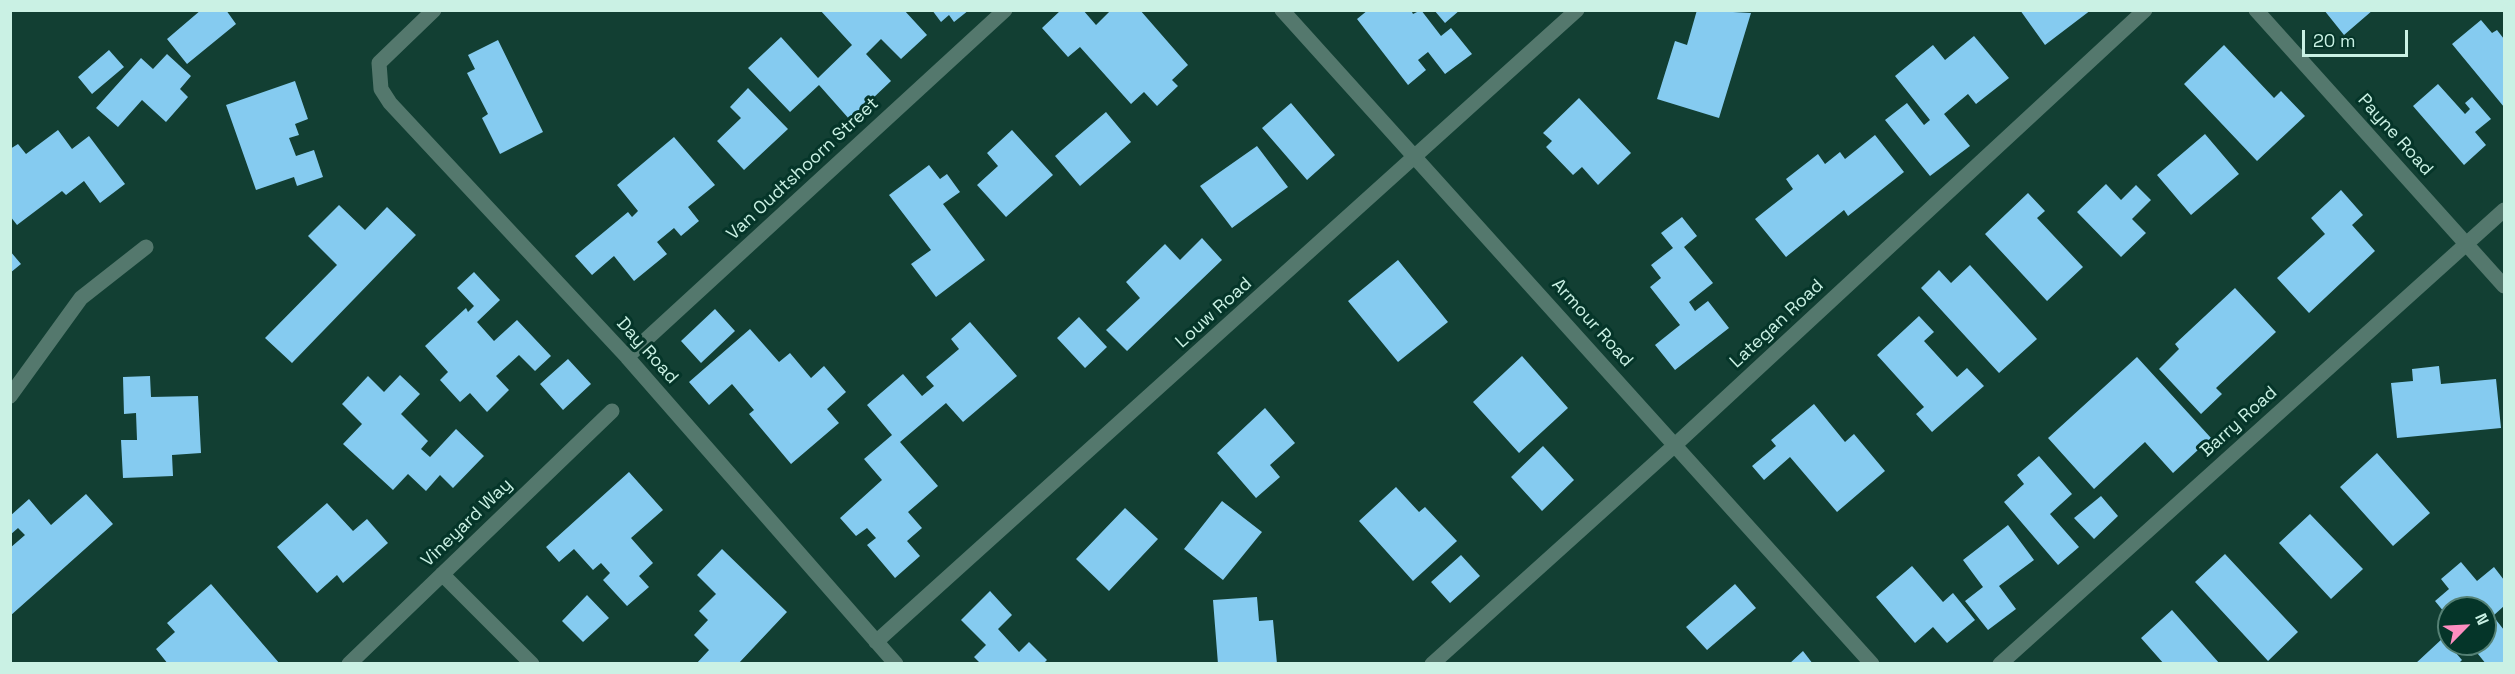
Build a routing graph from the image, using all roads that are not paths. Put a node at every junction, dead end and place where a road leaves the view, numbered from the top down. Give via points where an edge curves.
1 (434, 10) edge
2 (1005, 10) edge
3 (1282, 10) edge
4 (1577, 10) edge
5 (2145, 10) edge
6 (2256, 10) edge
7 (1415, 157) junction
8 (2505, 210) edge
9 (2467, 244) junction
10 (146, 247) dead end
11 (2505, 286) edge
12 (627, 357) junction
13 (10, 396) edge
14 (612, 411) dead end
15 (1675, 445) junction
16 (442, 574) junction
17 (876, 642) junction
18 (349, 663) edge
19 (532, 663) edge
20 (896, 663) edge
21 (1432, 663) edge
22 (1872, 663) edge
23 (2000, 663) edge

1 - 12 street, Day Road via 379,63 381,89
2 - 12 street, Van Oudtshoorn Street
3 - 7 street, Armour Road
4 - 7 street, Louw Road
5 - 15 street, Lategan Road
6 - 9 street, Payne Road
7 - 15 street, Armour Road
7 - 17 street, Louw Road
8 - 9 street, Barry Road
9 - 11 street, Payne Road
9 - 23 street, Barry Road
10 - 13 street via 81,298
12 - 17 street, Day Road
14 - 16 street, Vineyard Way
15 - 21 street, Lategan Road
15 - 22 street, Armour Road
16 - 18 street, Vineyard Way
16 - 19 street
17 - 20 street, Day Road

